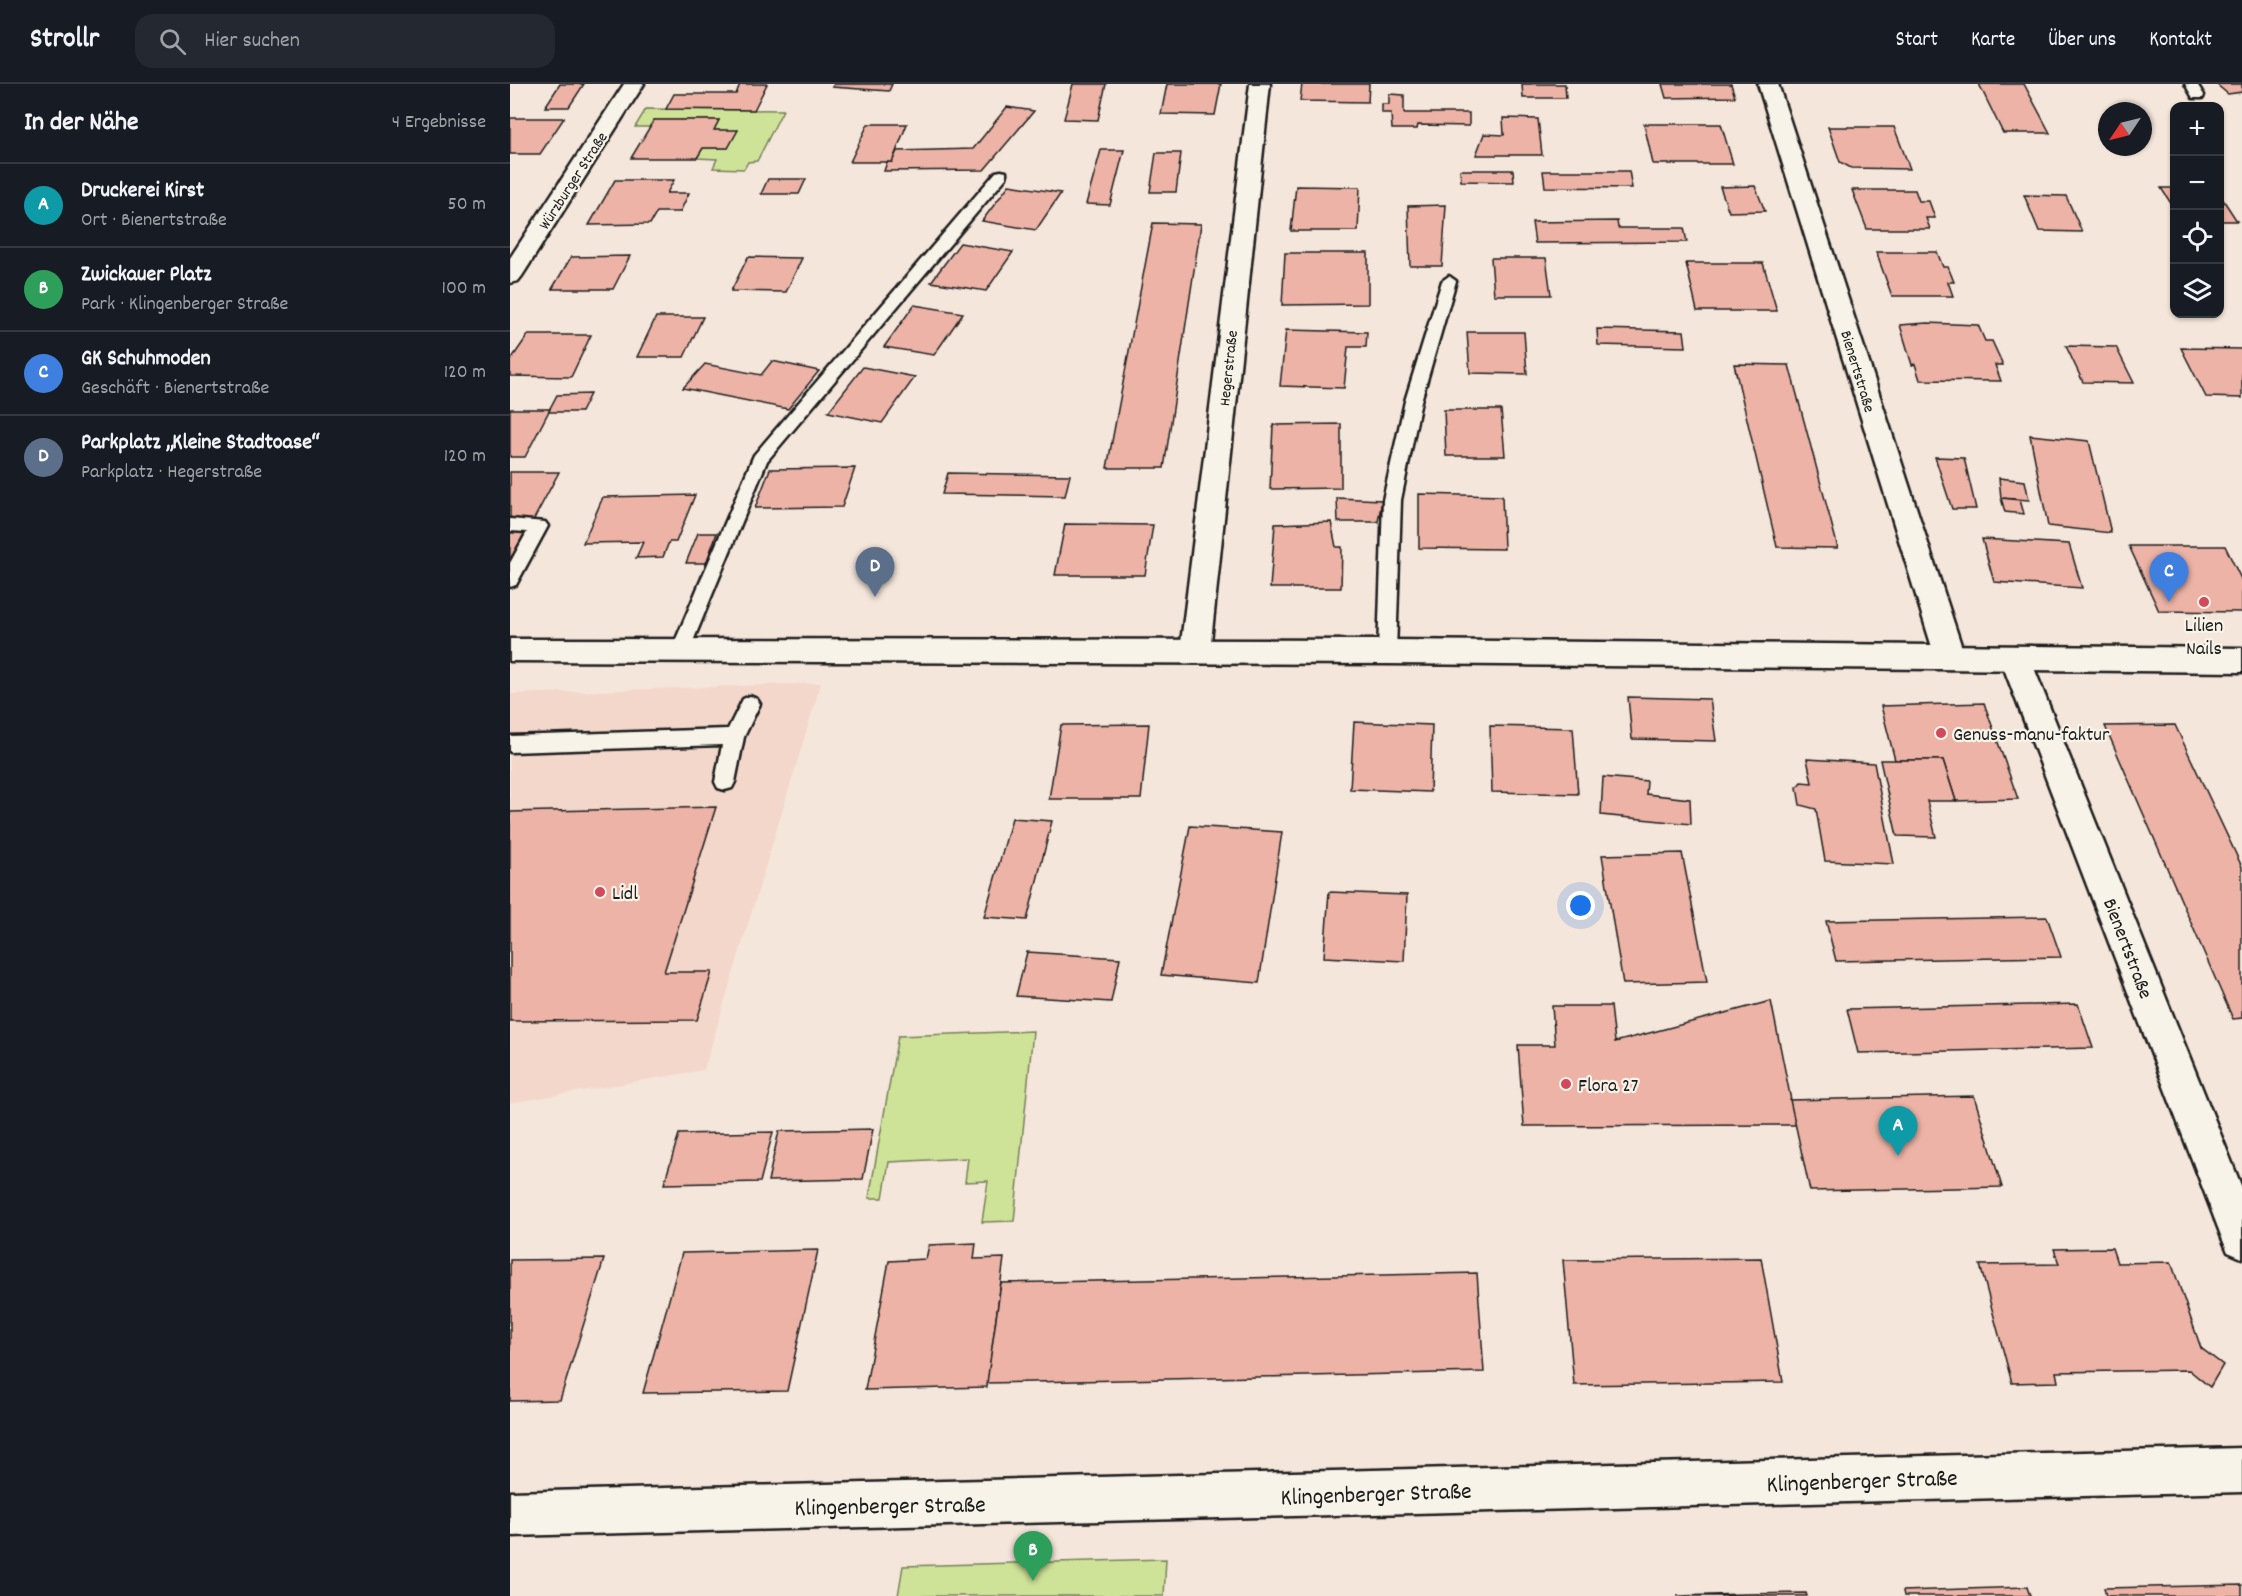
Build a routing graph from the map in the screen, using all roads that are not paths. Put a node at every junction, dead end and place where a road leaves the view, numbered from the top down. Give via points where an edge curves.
1 (634, 84) edge
2 (1260, 84) edge
3 (1768, 84) edge
4 (1001, 175) dead end
5 (510, 276) edge
6 (1449, 281) dead end
7 (510, 525) edge
8 (510, 580) edge
9 (510, 650) edge
10 (680, 651) junction
11 (1195, 651) junction
12 (1386, 652) junction
13 (1950, 657) junction
14 (2015, 658) junction
15 (2242, 660) edge
16 (750, 704) dead end
17 (734, 737) junction
18 (510, 744) edge
19 (725, 782) dead end
20 (2242, 1238) edge
21 (2242, 1470) edge
22 (510, 1514) edge

1 - 5 street, Würzburger Straße
2 - 11 street, Hegerstraße
3 - 13 street, Bienertstraße
4 - 10 lane via 760,459
6 - 12 lane via 1413,401 1392,500
7 - 8 lane via 539,526
9 - 10 street
10 - 11 street
11 - 12 street
12 - 13 street
13 - 14 street
14 - 15 street
14 - 20 street, Bienertstraße
16 - 17 lane
17 - 18 lane
17 - 19 lane
21 - 22 street, Klingenberger Straße

